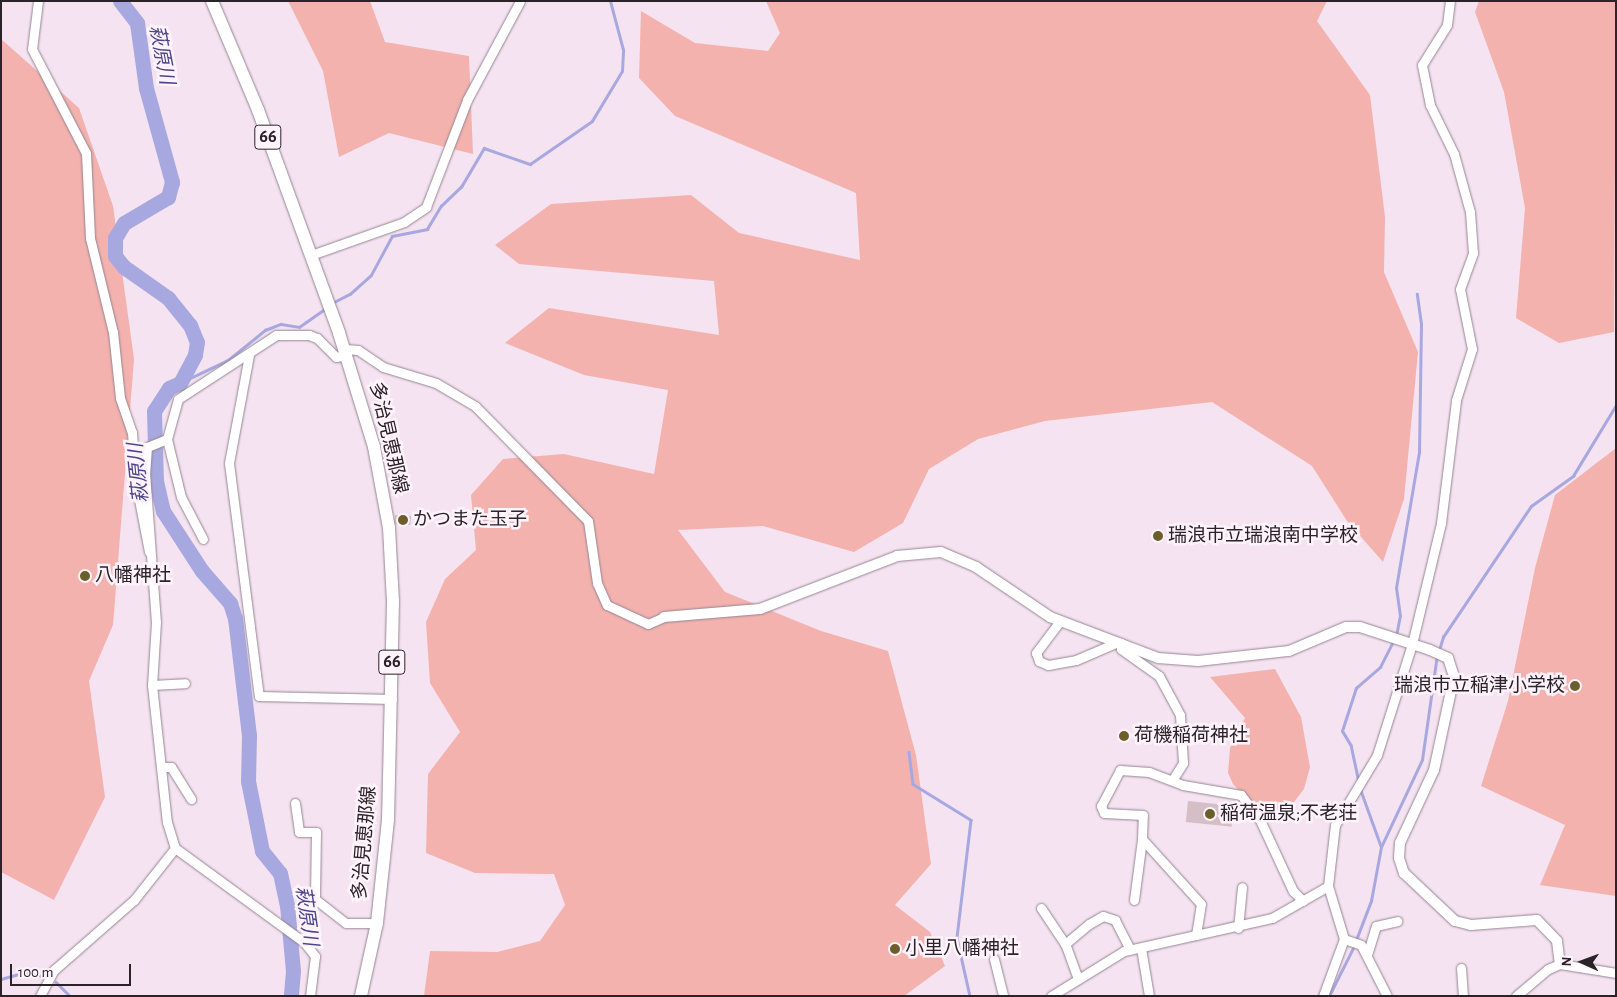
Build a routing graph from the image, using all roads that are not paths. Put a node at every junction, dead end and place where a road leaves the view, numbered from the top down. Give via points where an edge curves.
1 (38, 1) edge
2 (212, 1) edge
3 (520, 1) edge
4 (1450, 1) edge
5 (311, 255) junction
6 (345, 352) junction
7 (249, 355) junction
8 (167, 439) junction
9 (203, 539) dead end
10 (149, 552) junction
11 (664, 617) joint
12 (1060, 621) junction
13 (1119, 643) junction
14 (1412, 644) junction
15 (185, 683) dead end
16 (152, 684) junction
17 (392, 698) junction
18 (161, 767) junction
19 (1173, 779) junction
20 (191, 800) dead end
21 (296, 803) dead end
22 (1142, 839) junction
23 (175, 848) junction
24 (1328, 886) junction
25 (1242, 887) dead end
26 (1134, 900) dead end
27 (1303, 901) junction
28 (1041, 908) dead end
29 (1397, 921) dead end
30 (377, 922) junction
31 (1238, 928) junction
32 (1196, 935) junction
33 (1344, 939) junction
34 (1065, 944) junction
35 (1141, 948) junction
36 (1130, 949) junction
37 (1366, 955) junction
38 (994, 959) dead end
39 (1560, 964) junction
40 (1461, 968) dead end
41 (1616, 973) edge
42 (1078, 978) junction
43 (1323, 995) edge
44 (40, 996) edge
45 (310, 996) edge
46 (361, 996) edge
47 (1003, 996) edge
48 (1051, 996) edge
49 (1149, 996) edge
50 (1387, 996) edge
51 (1463, 996) edge
52 (1516, 996) edge

1 - 10 street via 32,49 86,153 90,238 113,332 120,398 132,432 135,479
2 - 5 main road, 多治見恵那線 / 66 via 252,94
3 - 5 street via 467,100 426,207 404,222
4 - 14 street via 1447,25 1422,65 1430,105 1454,154 1470,212 1473,253 1460,289 1472,349 1456,400 1441,522
5 - 6 main road, 多治見恵那線 / 66
6 - 7 street via 336,357 317,338 296,332 276,335
6 - 11 street via 358,350 383,368 436,383 475,406 588,521 597,583 607,605 648,624
6 - 17 main road, 多治見恵那線 / 66 via 374,447 389,528
7 - 8 street via 178,399
7 - 17 street via 229,463 259,696
8 - 9 street via 181,497
8 - 10 street via 147,447 145,473 153,539
10 - 16 street via 157,640
11 - 12 street via 760,609 897,556 919,551 955,556
12 - 13 street
12 - 13 street via 1036,653 1039,660 1048,665 1076,660
13 - 14 street via 1176,661 1289,651 1346,627 1360,627
13 - 19 street via 1121,649 1159,676 1180,715 1183,763
14 - 24 street via 1377,755 1335,825
14 - 39 street via 1448,658 1454,677 1434,770 1400,843 1399,858 1404,873 1454,921 1471,924 1537,920 1557,941
15 - 16 street
16 - 18 street
17 - 30 main road, 多治見恵那線 / 66 via 388,829
18 - 20 street via 170,766
18 - 23 street via 167,822
19 - 22 street via 1130,768 1120,770 1101,806 1104,813 1143,815
19 - 27 street via 1222,794 1240,795 1260,820 1294,891
21 - 30 street via 300,832 316,832 314,899 346,923
22 - 26 street
22 - 32 street via 1201,904
23 - 44 street via 134,900 54,970
23 - 45 street via 304,942 315,956
24 - 27 street
24 - 33 street
25 - 31 street
27 - 31 street via 1272,918
28 - 34 street
29 - 37 street via 1376,926
30 - 46 main road, 多治見恵那線 / 66
31 - 32 street
32 - 35 street
33 - 37 street via 1361,945
33 - 43 street
34 - 36 street via 1103,916 1114,920
34 - 42 street
35 - 36 street
35 - 49 street
36 - 42 street
37 - 50 street
38 - 47 street
39 - 41 street
39 - 52 street via 1548,969
40 - 51 street
42 - 48 street

